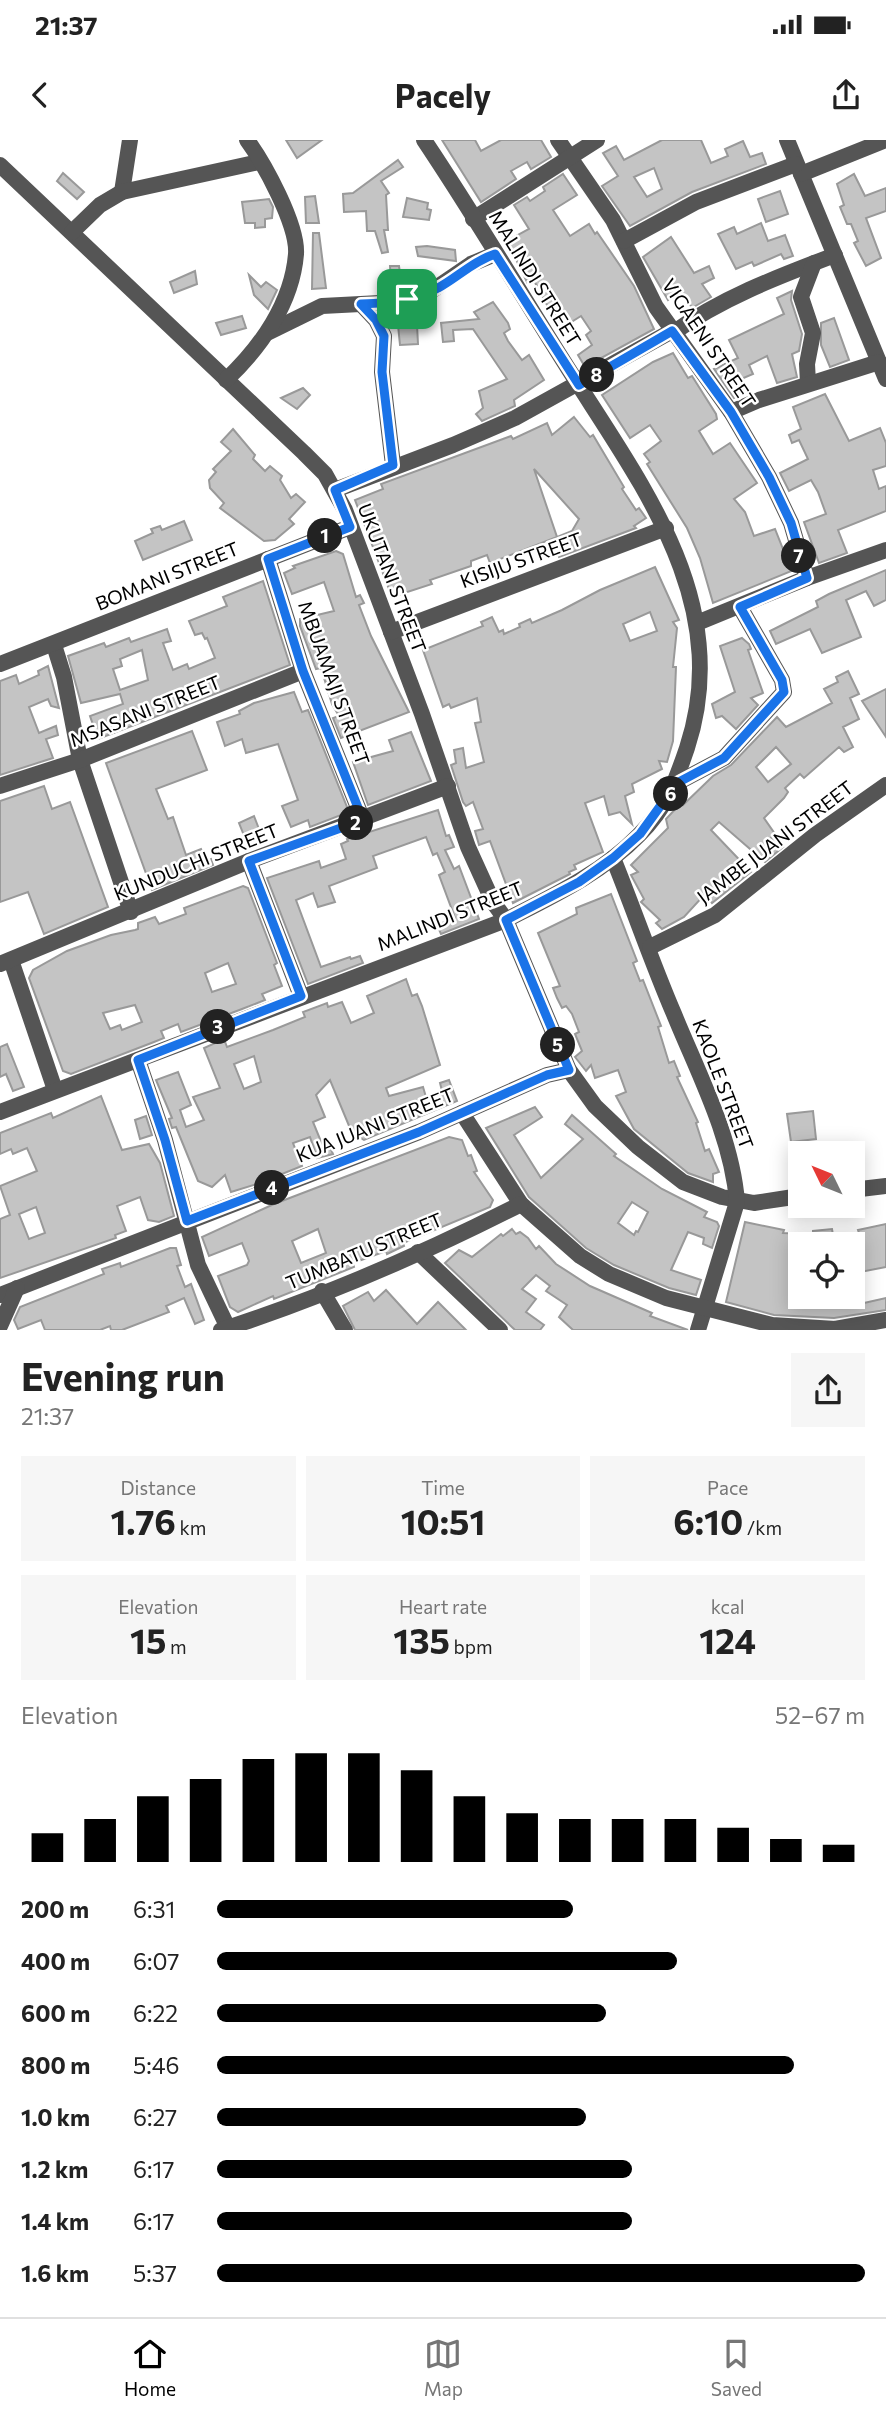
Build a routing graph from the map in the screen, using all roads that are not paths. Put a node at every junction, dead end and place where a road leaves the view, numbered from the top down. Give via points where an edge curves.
1 (130, 140) edge
2 (247, 140) edge
3 (424, 140) edge
4 (558, 140) edge
5 (597, 140) edge
6 (787, 140) edge
7 (886, 140) edge
8 (569, 157) junction
9 (259, 162) junction
10 (0, 165) edge
11 (798, 169) junction
12 (122, 192) junction
13 (473, 219) junction
14 (72, 232) junction
15 (624, 241) junction
16 (495, 254) junction
17 (835, 255) junction
18 (814, 263) junction
19 (361, 304) junction
20 (269, 332) junction
21 (673, 332) junction
22 (883, 367) edge
23 (226, 380) junction
24 (808, 383) junction
25 (579, 385) junction
26 (731, 412) junction
27 (393, 465) junction
28 (335, 490) junction
29 (350, 527) junction
30 (666, 528) junction
31 (886, 550) edge
32 (268, 559) junction
33 (807, 578) junction
34 (740, 607) junction
35 (697, 623) junction
36 (391, 632) junction
37 (54, 645) junction
38 (0, 664) edge
39 (303, 671) junction
40 (80, 760) junction
41 (677, 783) junction
42 (886, 785) edge
43 (0, 786) edge
44 (448, 786) junction
45 (363, 820) junction
46 (613, 858) junction
47 (249, 861) junction
48 (131, 912) junction
49 (506, 920) junction
50 (650, 947) junction
51 (6, 962) edge
52 (301, 996) junction
53 (138, 1060) junction
54 (569, 1070) junction
55 (55, 1090) junction
56 (0, 1112) edge
57 (462, 1113) junction
58 (886, 1186) edge
59 (865, 1188) edge
60 (788, 1197) edge
61 (737, 1202) junction
62 (521, 1204) junction
63 (187, 1221) junction
64 (418, 1252) junction
65 (17, 1288) junction
66 (322, 1291) junction
67 (0, 1295) edge
68 (705, 1310) junction
69 (886, 1321) edge
70 (0, 1326) edge
71 (226, 1329) edge
72 (345, 1330) edge
73 (500, 1330) edge
74 (698, 1330) edge

1 - 12 street
2 - 9 street
3 - 13 street, MALINDI STREET
4 - 8 street, VIGAENI STREET
5 - 8 street
6 - 11 street
7 - 11 street
8 - 13 street
8 - 15 street, VIGAENI STREET
9 - 12 street
9 - 20 street via 289,222 296,254
10 - 14 street, UKUTANI STREET
11 - 15 street via 696,202
11 - 17 street
12 - 14 street via 100,205
13 - 16 street, MALINDI STREET
14 - 23 street, UKUTANI STREET
15 - 21 street, VIGAENI STREET via 648,294
16 - 19 street via 471,264 427,294
16 - 25 street, MALINDI STREET
17 - 18 street
17 - 22 street
18 - 21 street
18 - 24 street via 801,298 813,333
19 - 20 street via 322,306
19 - 27 street via 384,336 382,372
20 - 23 street
21 - 25 street
21 - 26 street, VIGAENI STREET
22 - 24 street
23 - 28 street, UKUTANI STREET via 311,460
24 - 26 street
25 - 27 street via 453,445
25 - 30 street, MALINDI STREET
26 - 33 street, VIGAENI STREET via 782,501
27 - 28 street
28 - 29 street, UKUTANI STREET
29 - 32 street, BOMANI STREET
29 - 36 street, UKUTANI STREET
30 - 35 street, MALINDI STREET
30 - 36 street, KISIJU STREET
31 - 33 street
32 - 37 street, BOMANI STREET
32 - 39 street, MBUAMAJI STREET
33 - 34 street
34 - 35 street
34 - 41 street via 782,680 784,692 724,758
35 - 41 street, MALINDI STREET via 701,684 697,718
36 - 44 street, UKUTANI STREET
37 - 38 street, BOMANI STREET
37 - 40 street
39 - 40 street, MSASANI STREET
39 - 45 street, MBUAMAJI STREET
40 - 43 street, MSASANI STREET
40 - 48 street
41 - 46 street, MALINDI STREET via 640,834
42 - 50 street, JAMBE JUANI STREET via 715,915
44 - 45 street, KUNDUCHI STREET
44 - 49 street, UKUTANI STREET via 468,847
45 - 47 street, KUNDUCHI STREET
46 - 49 street, MALINDI STREET via 579,882
46 - 50 street, KAOLE STREET
47 - 48 street, KUNDUCHI STREET
47 - 52 street
48 - 51 street, KUNDUCHI STREET
49 - 52 street, MALINDI STREET
49 - 54 street, UKUTANI STREET
50 - 61 street, KAOLE STREET via 729,1154
51 - 55 street
52 - 53 street, MALINDI STREET
53 - 55 street, MALINDI STREET
53 - 63 street
54 - 57 street, KUA JUANI STREET via 547,1075
54 - 61 street, UKUTANI STREET via 596,1106 666,1170 683,1182
55 - 56 street, MALINDI STREET
57 - 62 street
57 - 63 street, KUA JUANI STREET
58 - 59 street
60 - 61 street
61 - 68 street, KAOLE STREET
62 - 64 street, TUMBATU STREET
62 - 68 street via 580,1256 609,1274
63 - 65 street, KUA JUANI STREET
63 - 71 street via 198,1265
64 - 66 street, TUMBATU STREET
64 - 73 street
65 - 67 street, KUA JUANI STREET
65 - 70 street
66 - 71 street, TUMBATU STREET
66 - 72 street
68 - 69 street via 772,1325 820,1328
68 - 74 street, KAOLE STREET

